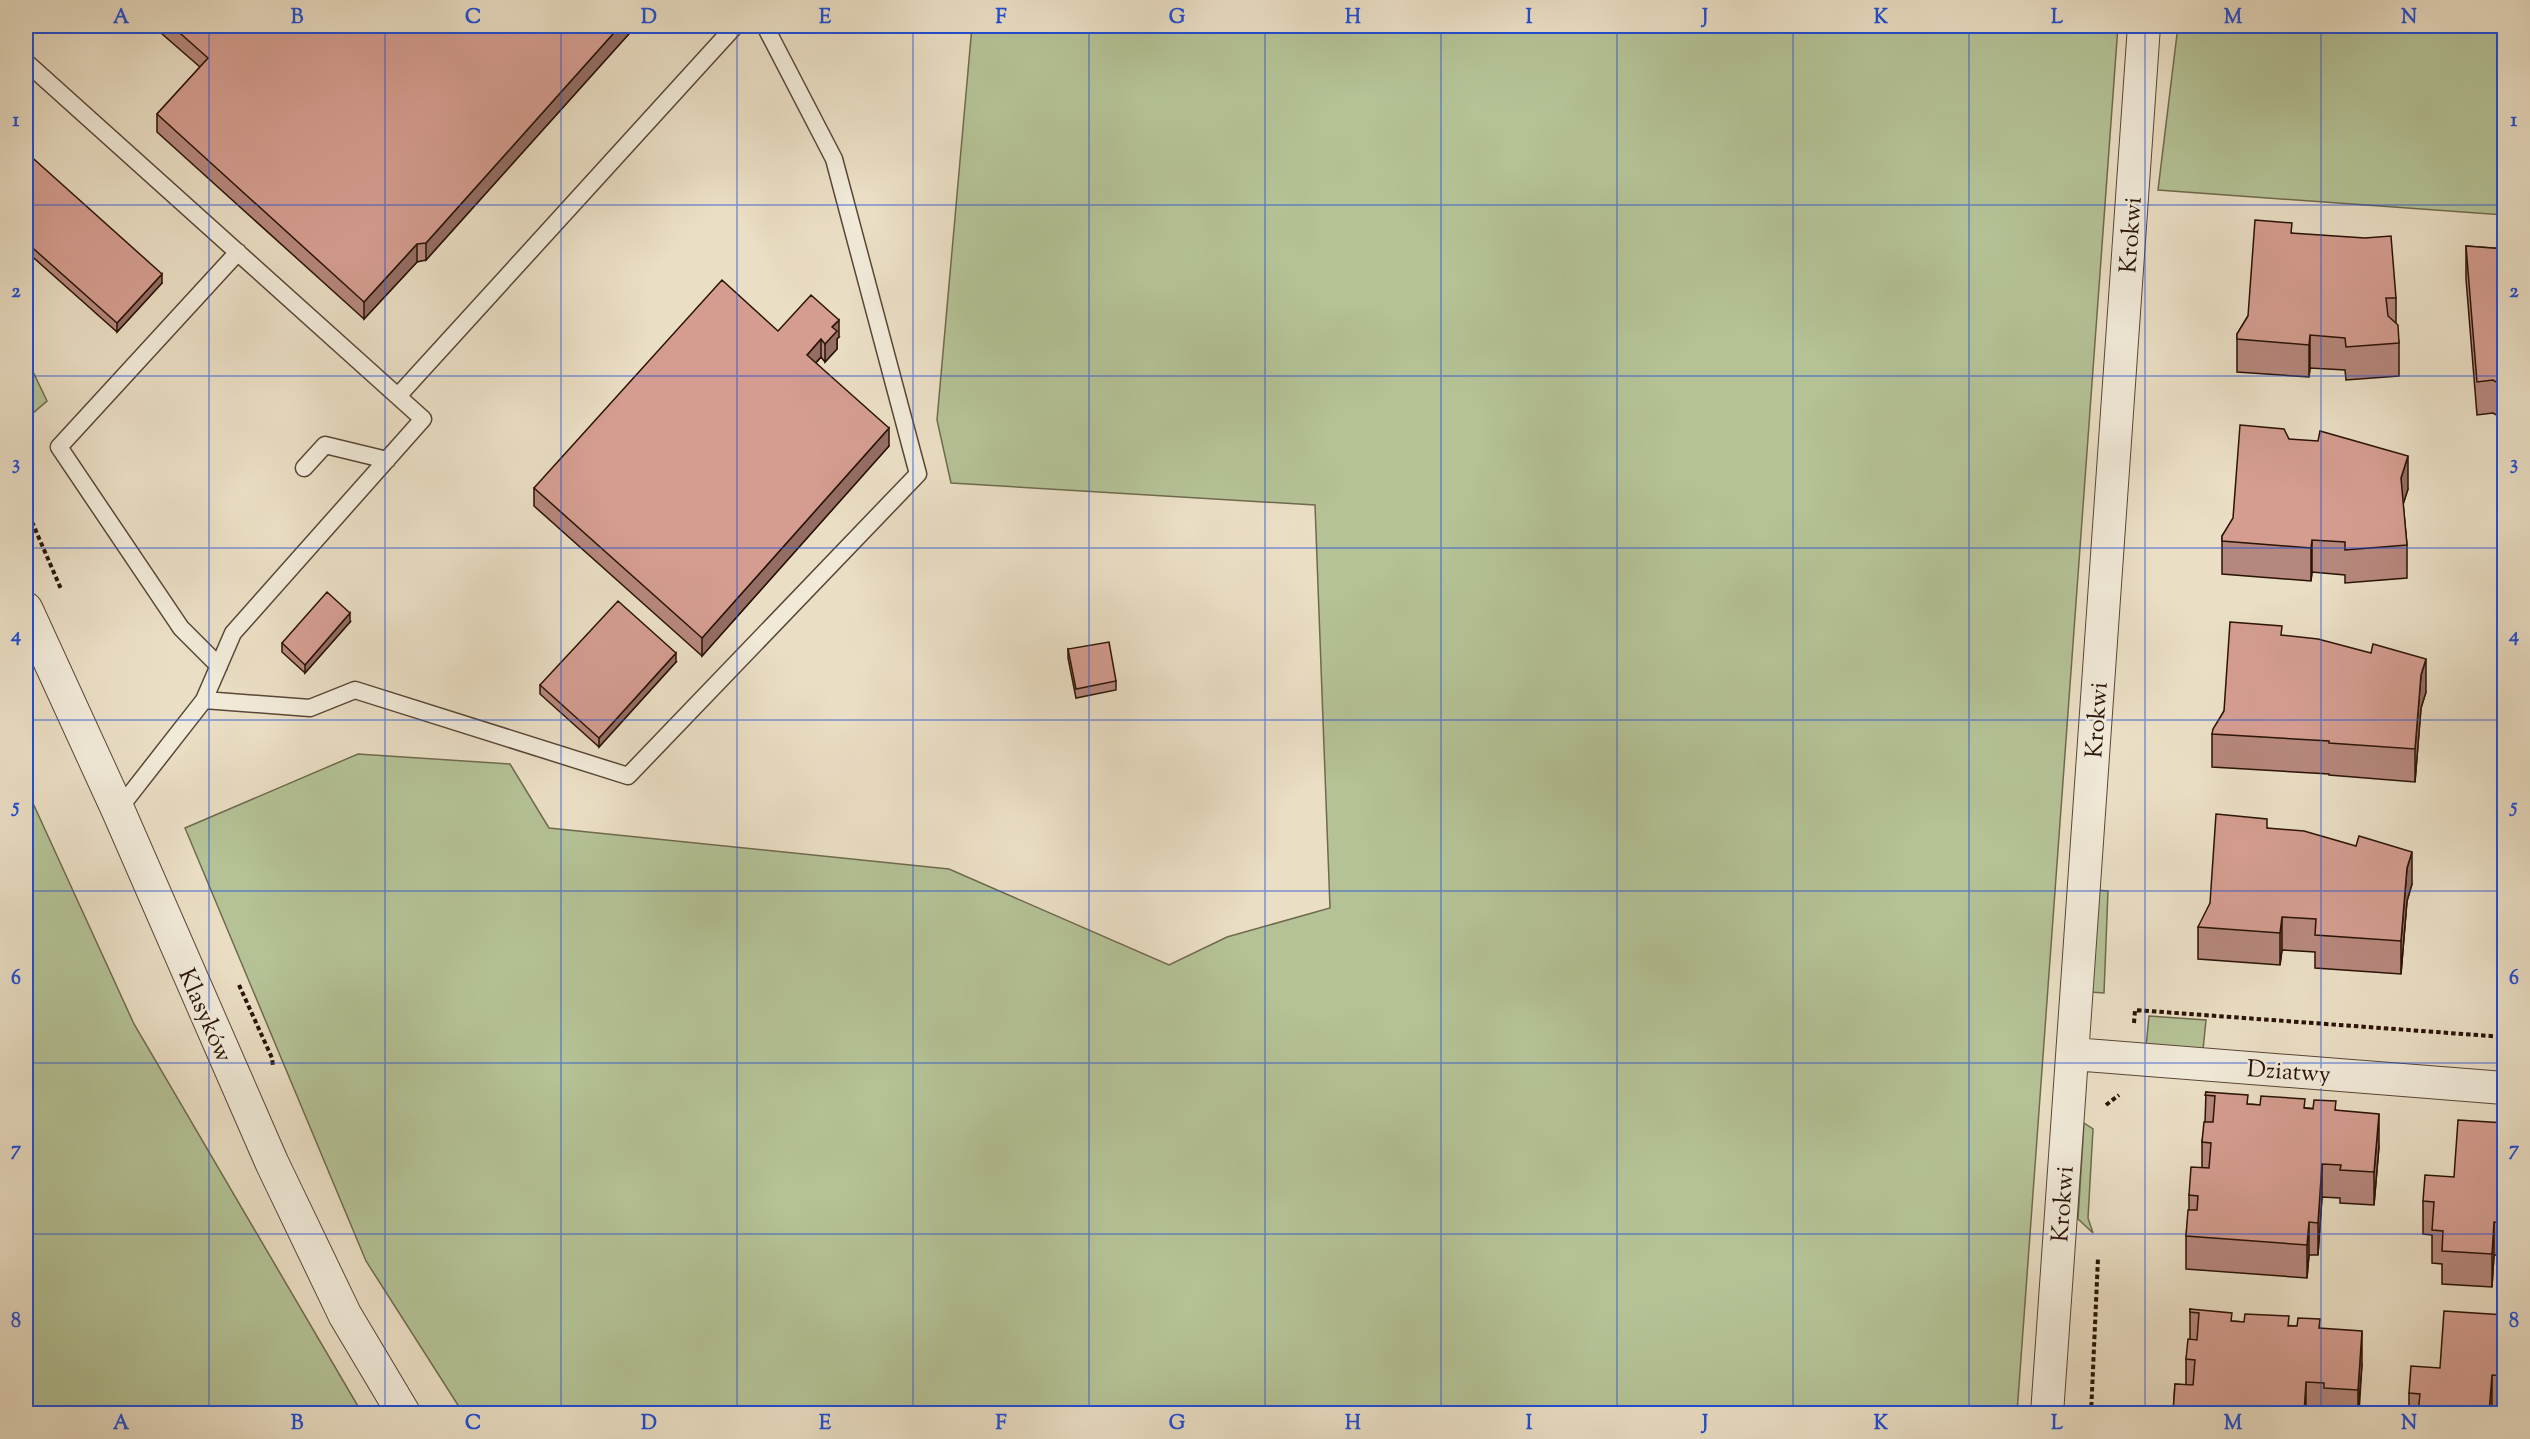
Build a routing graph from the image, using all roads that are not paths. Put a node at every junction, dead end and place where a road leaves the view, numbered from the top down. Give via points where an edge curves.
1 (735, 26) edge
2 (765, 26) edge
3 (2144, 26) edge
4 (26, 62) edge
5 (238, 252) junction
6 (398, 396) junction
7 (387, 460) junction
8 (304, 468) dead end
9 (26, 609) edge
10 (219, 666) junction
11 (204, 700) junction
12 (118, 810) junction
13 (2073, 1054) junction
14 (2505, 1088) edge
15 (404, 1413) edge
16 (2047, 1413) edge

1 - 6 lane
2 - 11 lane via 834,159 918,474 628,776 355,690 310,708
3 - 13 street, Krokwi
4 - 5 lane
5 - 6 lane
5 - 10 lane via 59,447 181,628
6 - 7 lane via 423,419
7 - 8 lane via 325,445
7 - 10 lane via 233,633
9 - 12 street, Klasyków
10 - 11 lane
11 - 12 lane
12 - 15 street, Klasyków via 277,1173 345,1315
13 - 14 street, Dziatwy
13 - 16 street, Krokwi

